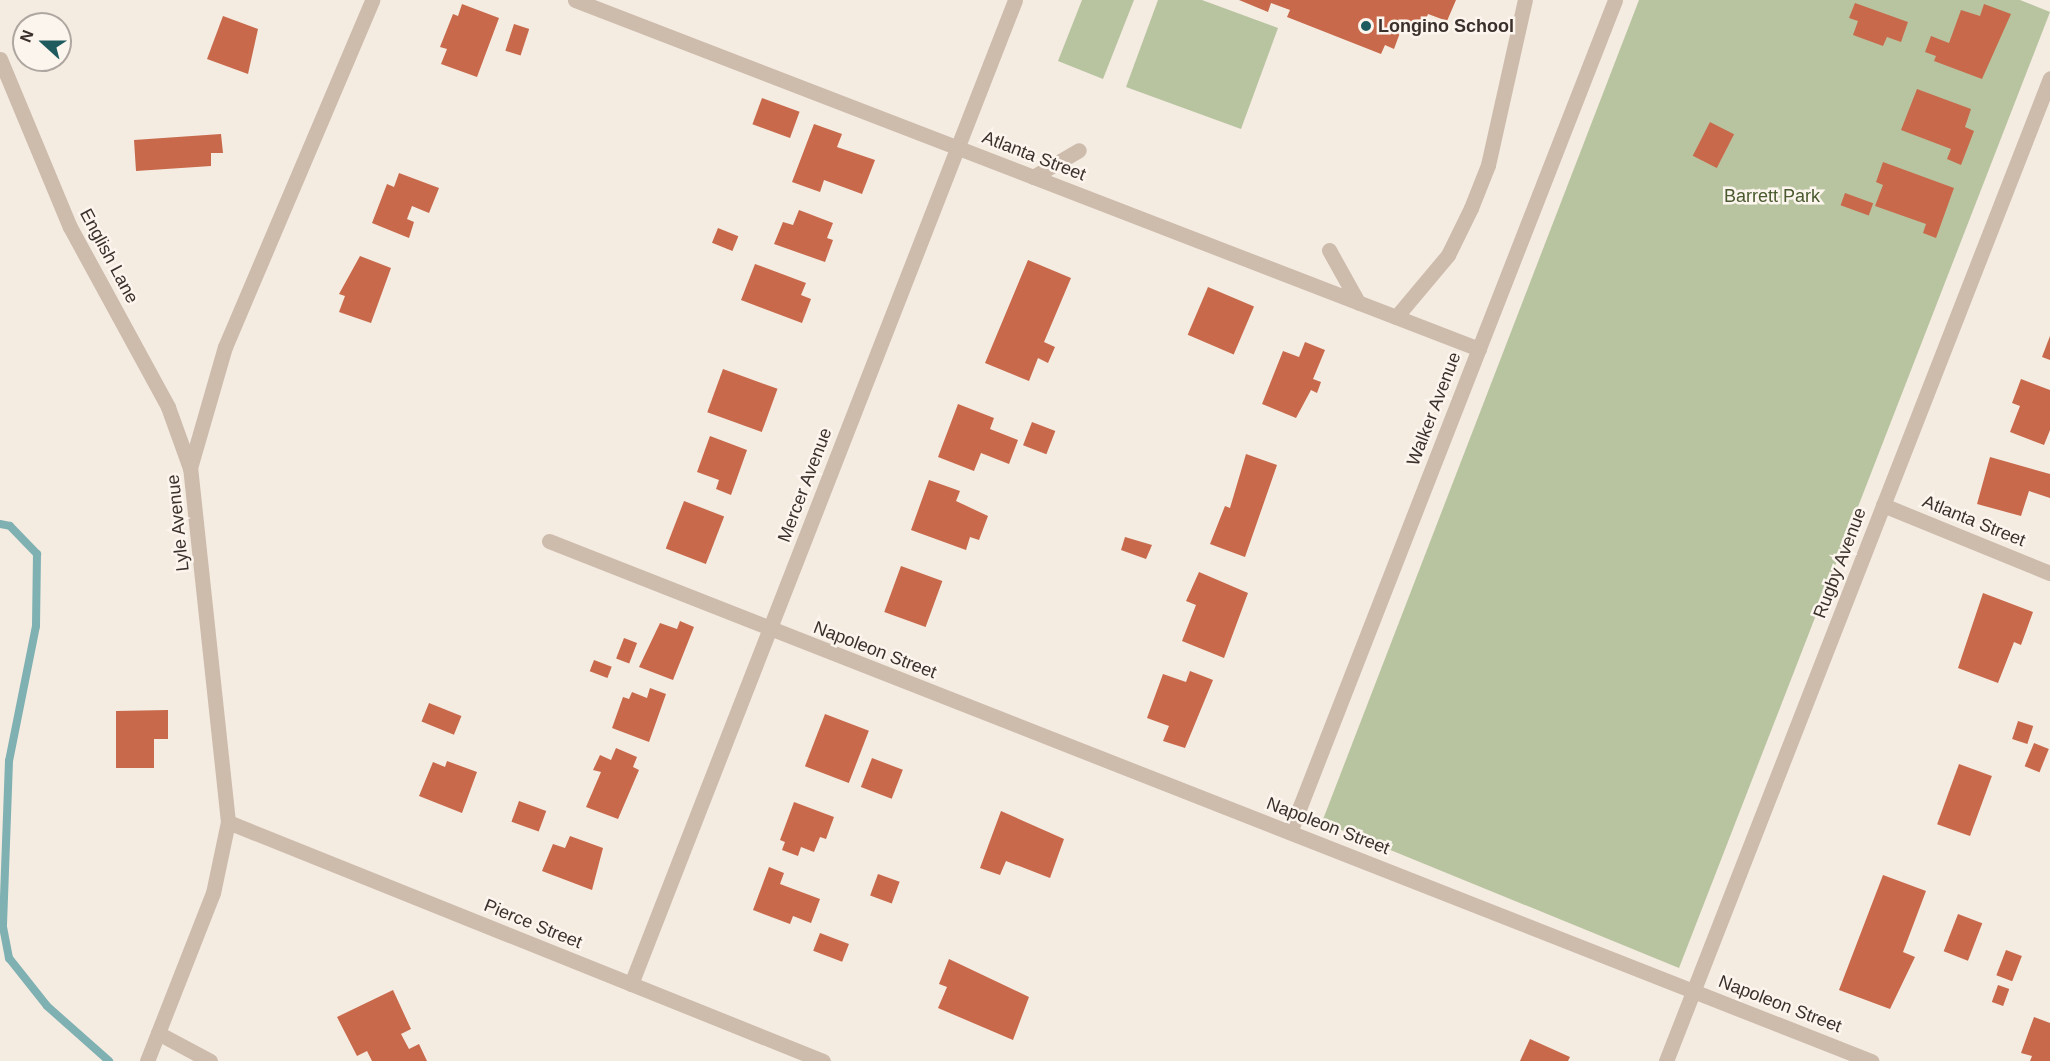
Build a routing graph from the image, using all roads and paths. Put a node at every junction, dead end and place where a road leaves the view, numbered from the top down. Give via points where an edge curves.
1 (372, 0) edge
2 (575, 0) edge
3 (1015, 0) edge
4 (1525, 0) edge
5 (1615, 0) edge
6 (0, 59) edge
7 (2050, 78) edge
8 (957, 148) junction
9 (1079, 150) dead end
10 (1033, 177) junction
11 (1329, 250) dead end
12 (1358, 302) junction
13 (1396, 317) junction
14 (1479, 349) junction
15 (190, 468) junction
16 (1883, 505) junction
17 (549, 541) dead end
18 (2050, 573) edge
19 (770, 629) junction
20 (228, 822) junction
21 (1290, 832) junction
22 (631, 984) junction
23 (1694, 991) junction
24 (158, 1033) junction
25 (147, 1061) edge
26 (210, 1061) edge
27 (823, 1061) edge
28 (1666, 1061) edge
29 (1872, 1061) edge

1 - 15 street, Lyle Avenue via 225,347
2 - 8 street, Atlanta Street
3 - 8 street, Mercer Avenue
4 - 13 street via 1488,165 1471,208 1448,255
5 - 14 street, Walker Avenue
6 - 15 street, English Lane via 70,227 168,408
7 - 16 street, Rugby Avenue
8 - 10 street, Atlanta Street
8 - 19 street, Mercer Avenue
9 - 10 street
10 - 12 street, Atlanta Street
11 - 12 street
12 - 13 street, Atlanta Street
13 - 14 street, Atlanta Street
14 - 21 street, Walker Avenue
15 - 20 street, Lyle Avenue
16 - 18 street, Atlanta Street
16 - 23 street, Rugby Avenue
17 - 19 street, Napoleon Street
19 - 21 street, Napoleon Street
19 - 22 street, Mercer Avenue
20 - 22 street, Pierce Street
20 - 24 street, Lyle Avenue via 213,893
21 - 23 street, Napoleon Street
22 - 27 street, Pierce Street
23 - 28 street, Rugby Avenue
23 - 29 street, Napoleon Street
24 - 25 street, Lyle Avenue
24 - 26 street

